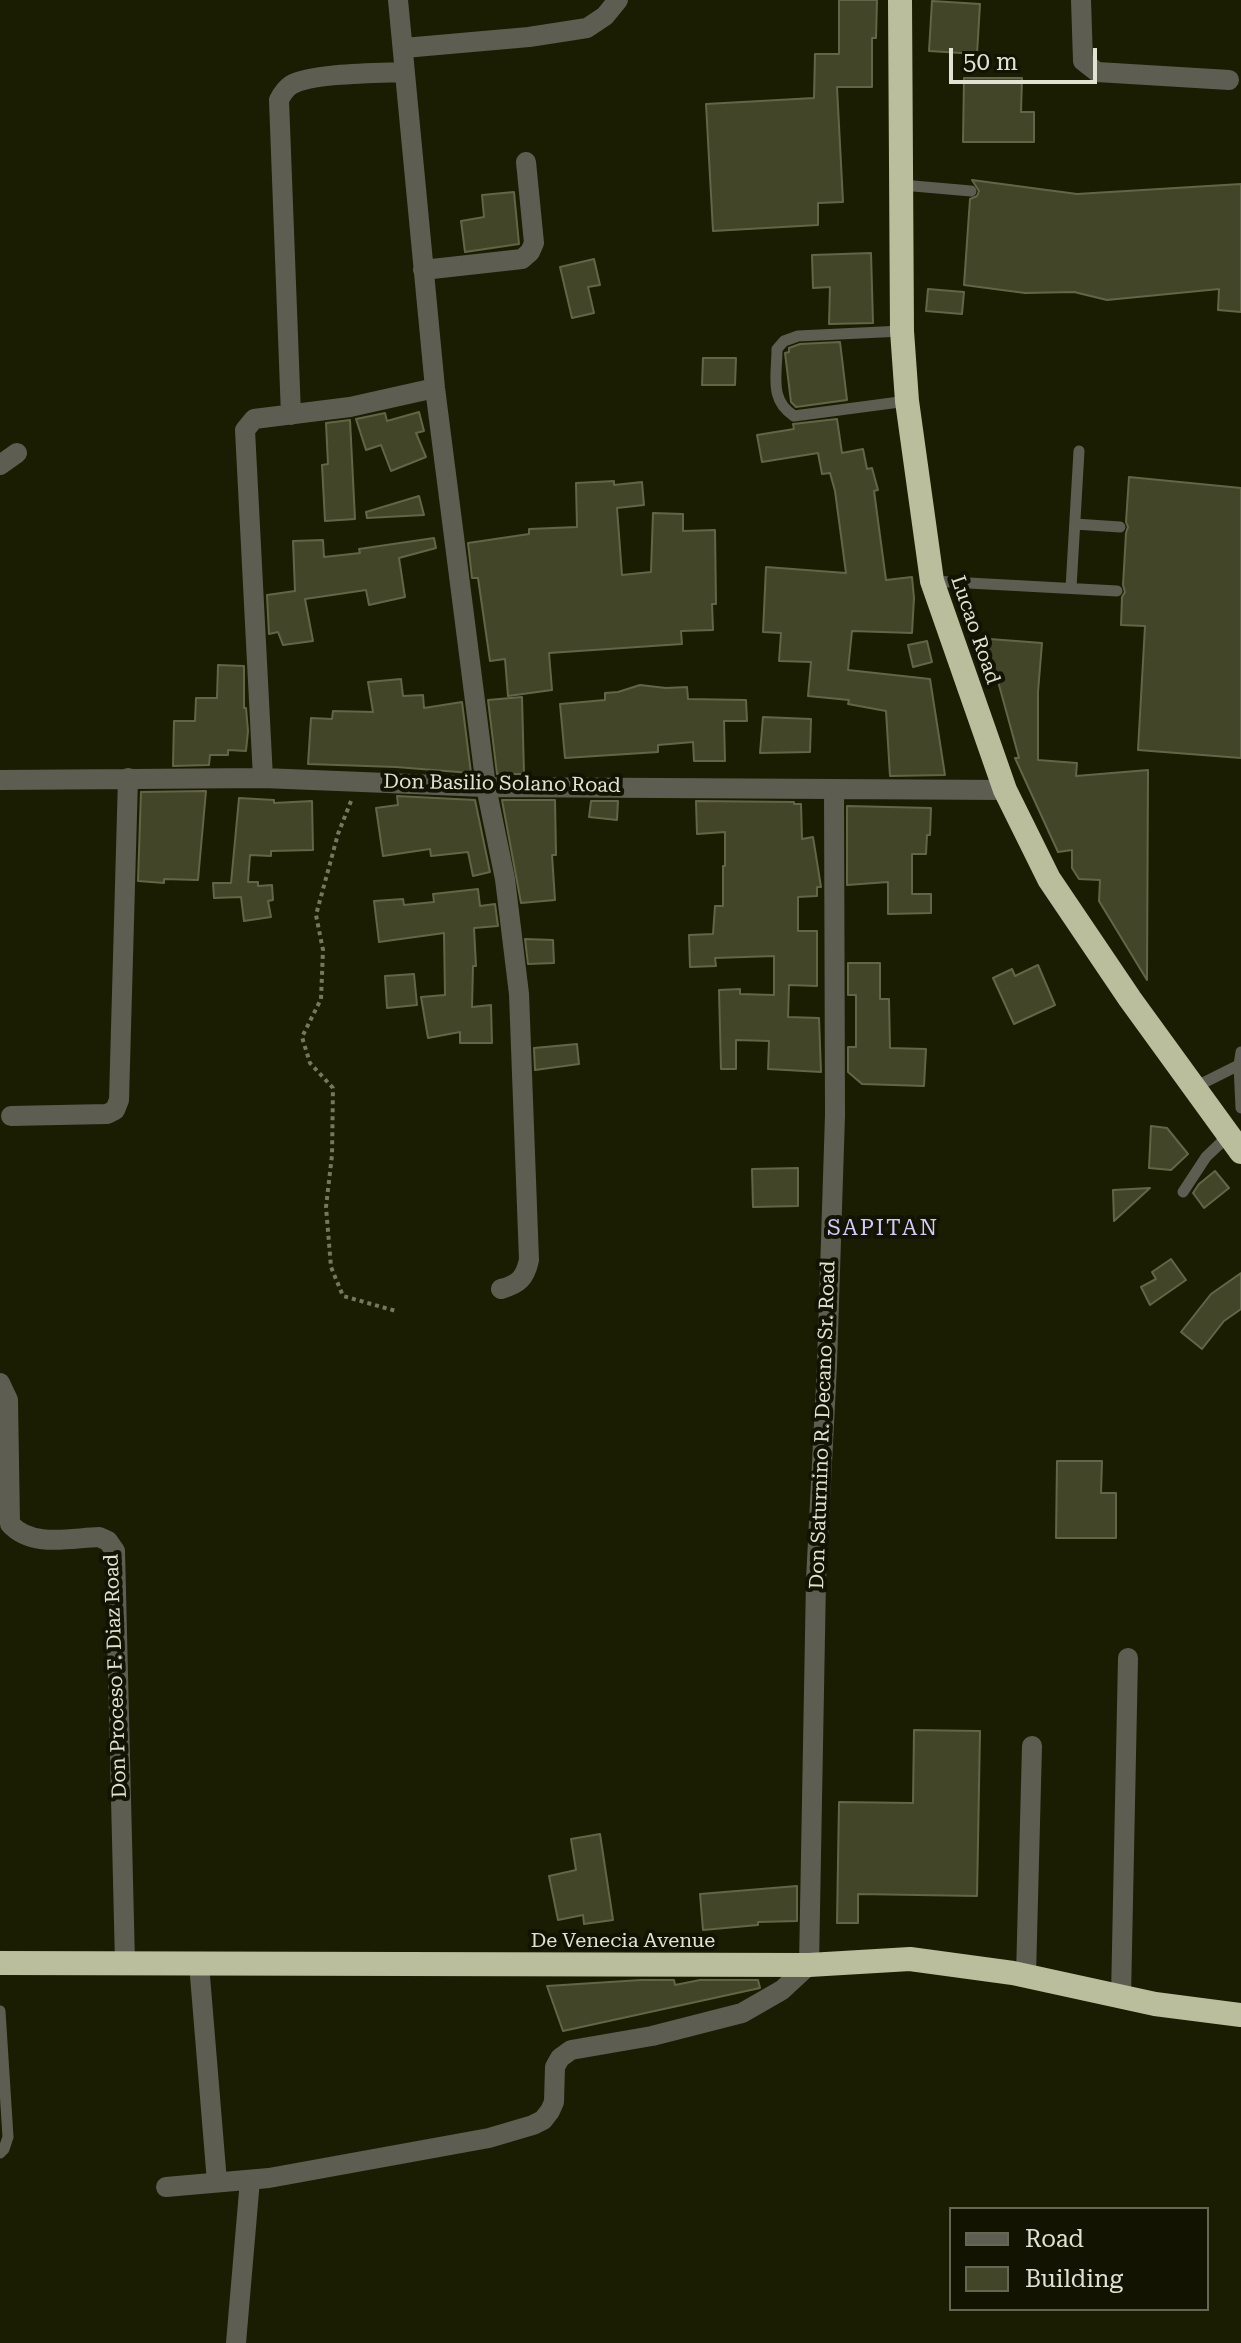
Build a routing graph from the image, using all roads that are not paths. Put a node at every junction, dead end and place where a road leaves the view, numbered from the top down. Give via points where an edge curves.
1 (398, 0) edge
2 (618, 0) edge
3 (900, 0) edge
4 (1081, 0) edge
5 (404, 48) junction
6 (403, 72) junction
7 (1229, 80) dead end
8 (526, 162) dead end
9 (902, 185) junction
10 (971, 191) dead end
11 (423, 270) junction
12 (902, 331) junction
13 (435, 388) junction
14 (907, 401) junction
15 (291, 415) junction
16 (1079, 451) dead end
17 (17, 453) dead end
18 (0, 465) edge
19 (1075, 524) junction
20 (1120, 527) dead end
21 (932, 581) junction
22 (1071, 588) junction
23 (1117, 591) dead end
24 (128, 778) junction
25 (263, 778) junction
26 (0, 780) edge
27 (486, 787) junction
28 (834, 789) junction
29 (1005, 790) junction
30 (1240, 1058) edge
31 (1193, 1088) junction
32 (1241, 1108) edge
33 (11, 1116) dead end
34 (1235, 1144) edge
35 (1183, 1192) dead end
36 (501, 1289) dead end
37 (0, 1383) edge
38 (1128, 1658) dead end
39 (1032, 1746) dead end
40 (0, 1963) edge
41 (125, 1963) junction
42 (199, 1964) junction
43 (809, 1965) junction
44 (1026, 1976) junction
45 (1121, 1997) junction
46 (0, 2011) edge
47 (1241, 2015) edge
48 (0, 2153) edge
49 (250, 2180) junction
50 (217, 2182) junction
51 (166, 2187) dead end
52 (236, 2343) edge

1 - 5 street
2 - 5 street via 587,28
3 - 9 highway, Lucao Road
4 - 7 street via 1083,61 1089,68
5 - 6 street
6 - 11 street
6 - 15 street via 298,82 279,100
8 - 11 street via 534,243 530,252 522,259
9 - 10 lane
9 - 12 highway, Lucao Road
11 - 13 street
12 - 14 highway, Lucao Road
12 - 14 lane via 784,341 777,349 776,398 794,416
13 - 15 street
13 - 27 street
14 - 21 highway, Lucao Road
15 - 25 street via 254,419 245,430
16 - 19 lane
17 - 18 street
19 - 20 lane
19 - 22 lane
21 - 22 lane
21 - 29 highway, Lucao Road
22 - 23 lane
24 - 25 street, Don Basilio Solano Road
24 - 26 street, Don Basilio Solano Road
24 - 33 street via 119,1100 107,1114
25 - 27 street, Don Basilio Solano Road
27 - 28 street, Don Basilio Solano Road
27 - 36 street via 505,879 519,994 529,1213 527,1271 515,1285
28 - 29 street, Don Basilio Solano Road
28 - 43 street, Don Saturnino R. Decano Sr. Road via 835,1115 816,1580
29 - 31 highway, Lucao Road via 1049,879
30 - 31 lane
30 - 32 lane
31 - 34 highway, Lucao Road
34 - 35 lane via 1206,1157
37 - 41 street, Don Proceso F. Diaz Road via 8,1400 10,1524 36,1539 99,1537 115,1551
38 - 45 street
39 - 44 street
40 - 41 highway, De Venecia Avenue
41 - 42 highway, De Venecia Avenue
42 - 43 highway, De Venecia Avenue
42 - 50 street
43 - 44 highway, De Venecia Avenue via 910,1959
43 - 49 street via 782,1990 742,2013 571,2050 555,2067 550,2111 533,2125 489,2138
44 - 45 highway, De Venecia Avenue
45 - 47 highway, De Venecia Avenue
46 - 48 lane via 8,2137
49 - 50 street
49 - 52 street
50 - 51 street

